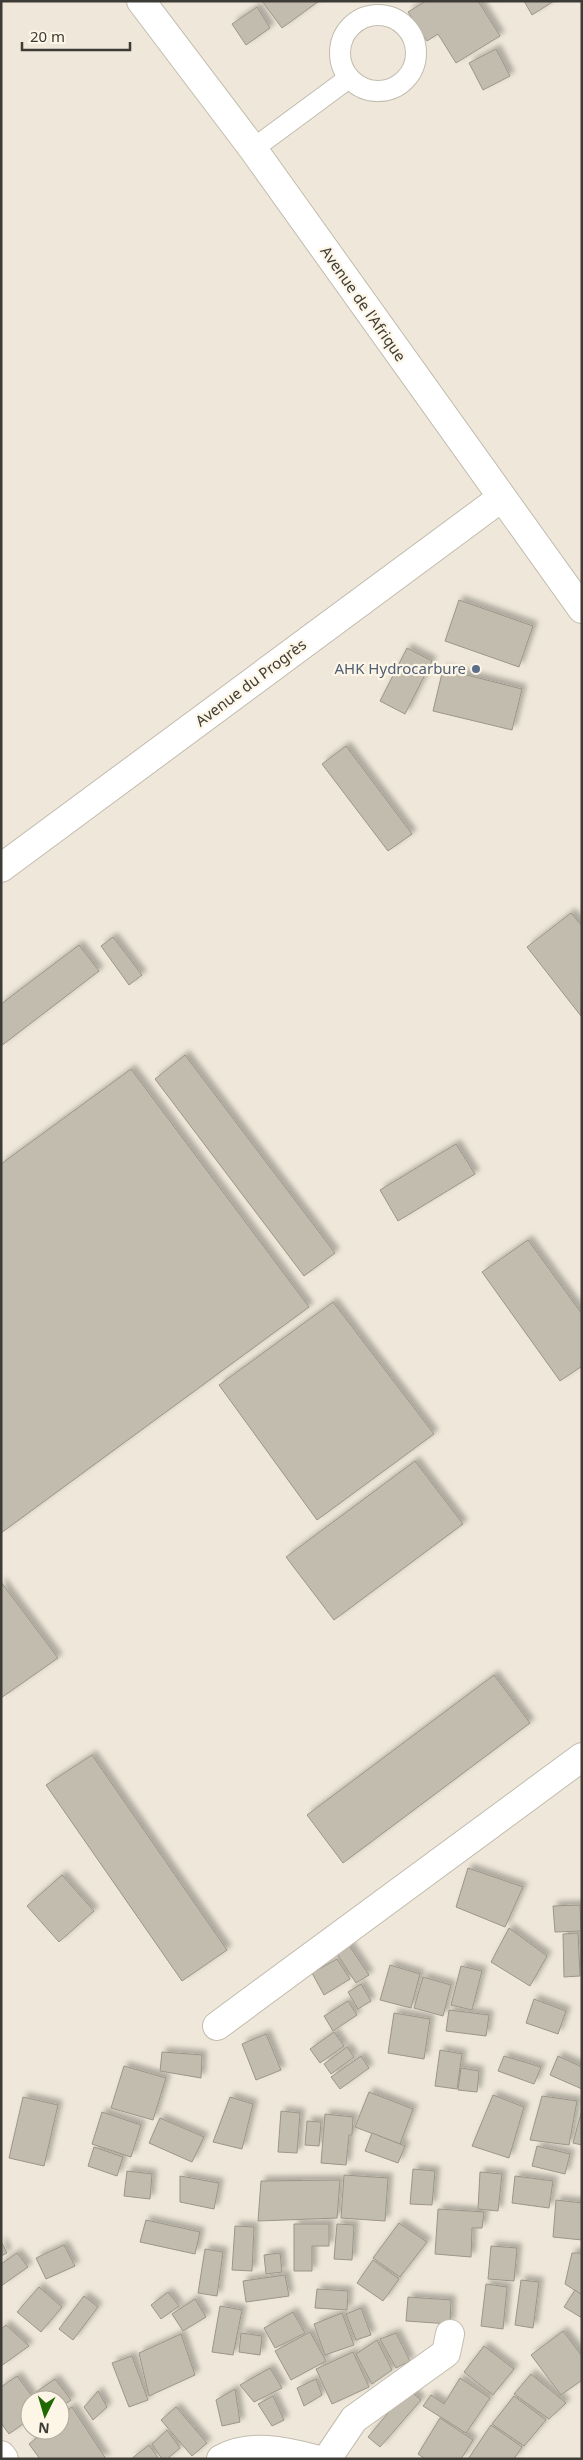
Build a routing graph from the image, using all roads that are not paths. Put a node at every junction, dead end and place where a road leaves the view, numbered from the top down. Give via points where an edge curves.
1 (141, 1) edge
2 (349, 78) dead end
3 (253, 149) junction
4 (501, 498) junction
5 (582, 609) edge
6 (1, 868) edge
7 (582, 1757) edge
8 (217, 2026) dead end
9 (450, 2334) dead end
10 (1, 2455) edge
11 (4, 2459) edge
12 (221, 2459) edge
13 (315, 2459) edge
14 (327, 2459) edge

1 - 3 street, Avenue de l'Afrique
2 - 3 lane
3 - 4 street, Avenue de l'Afrique
4 - 5 street, Avenue de l'Afrique
4 - 6 street, Avenue du Progrès
7 - 8 street
9 - 14 street via 446,2353 354,2419
10 - 11 street
12 - 13 street via 230,2454 270,2449

